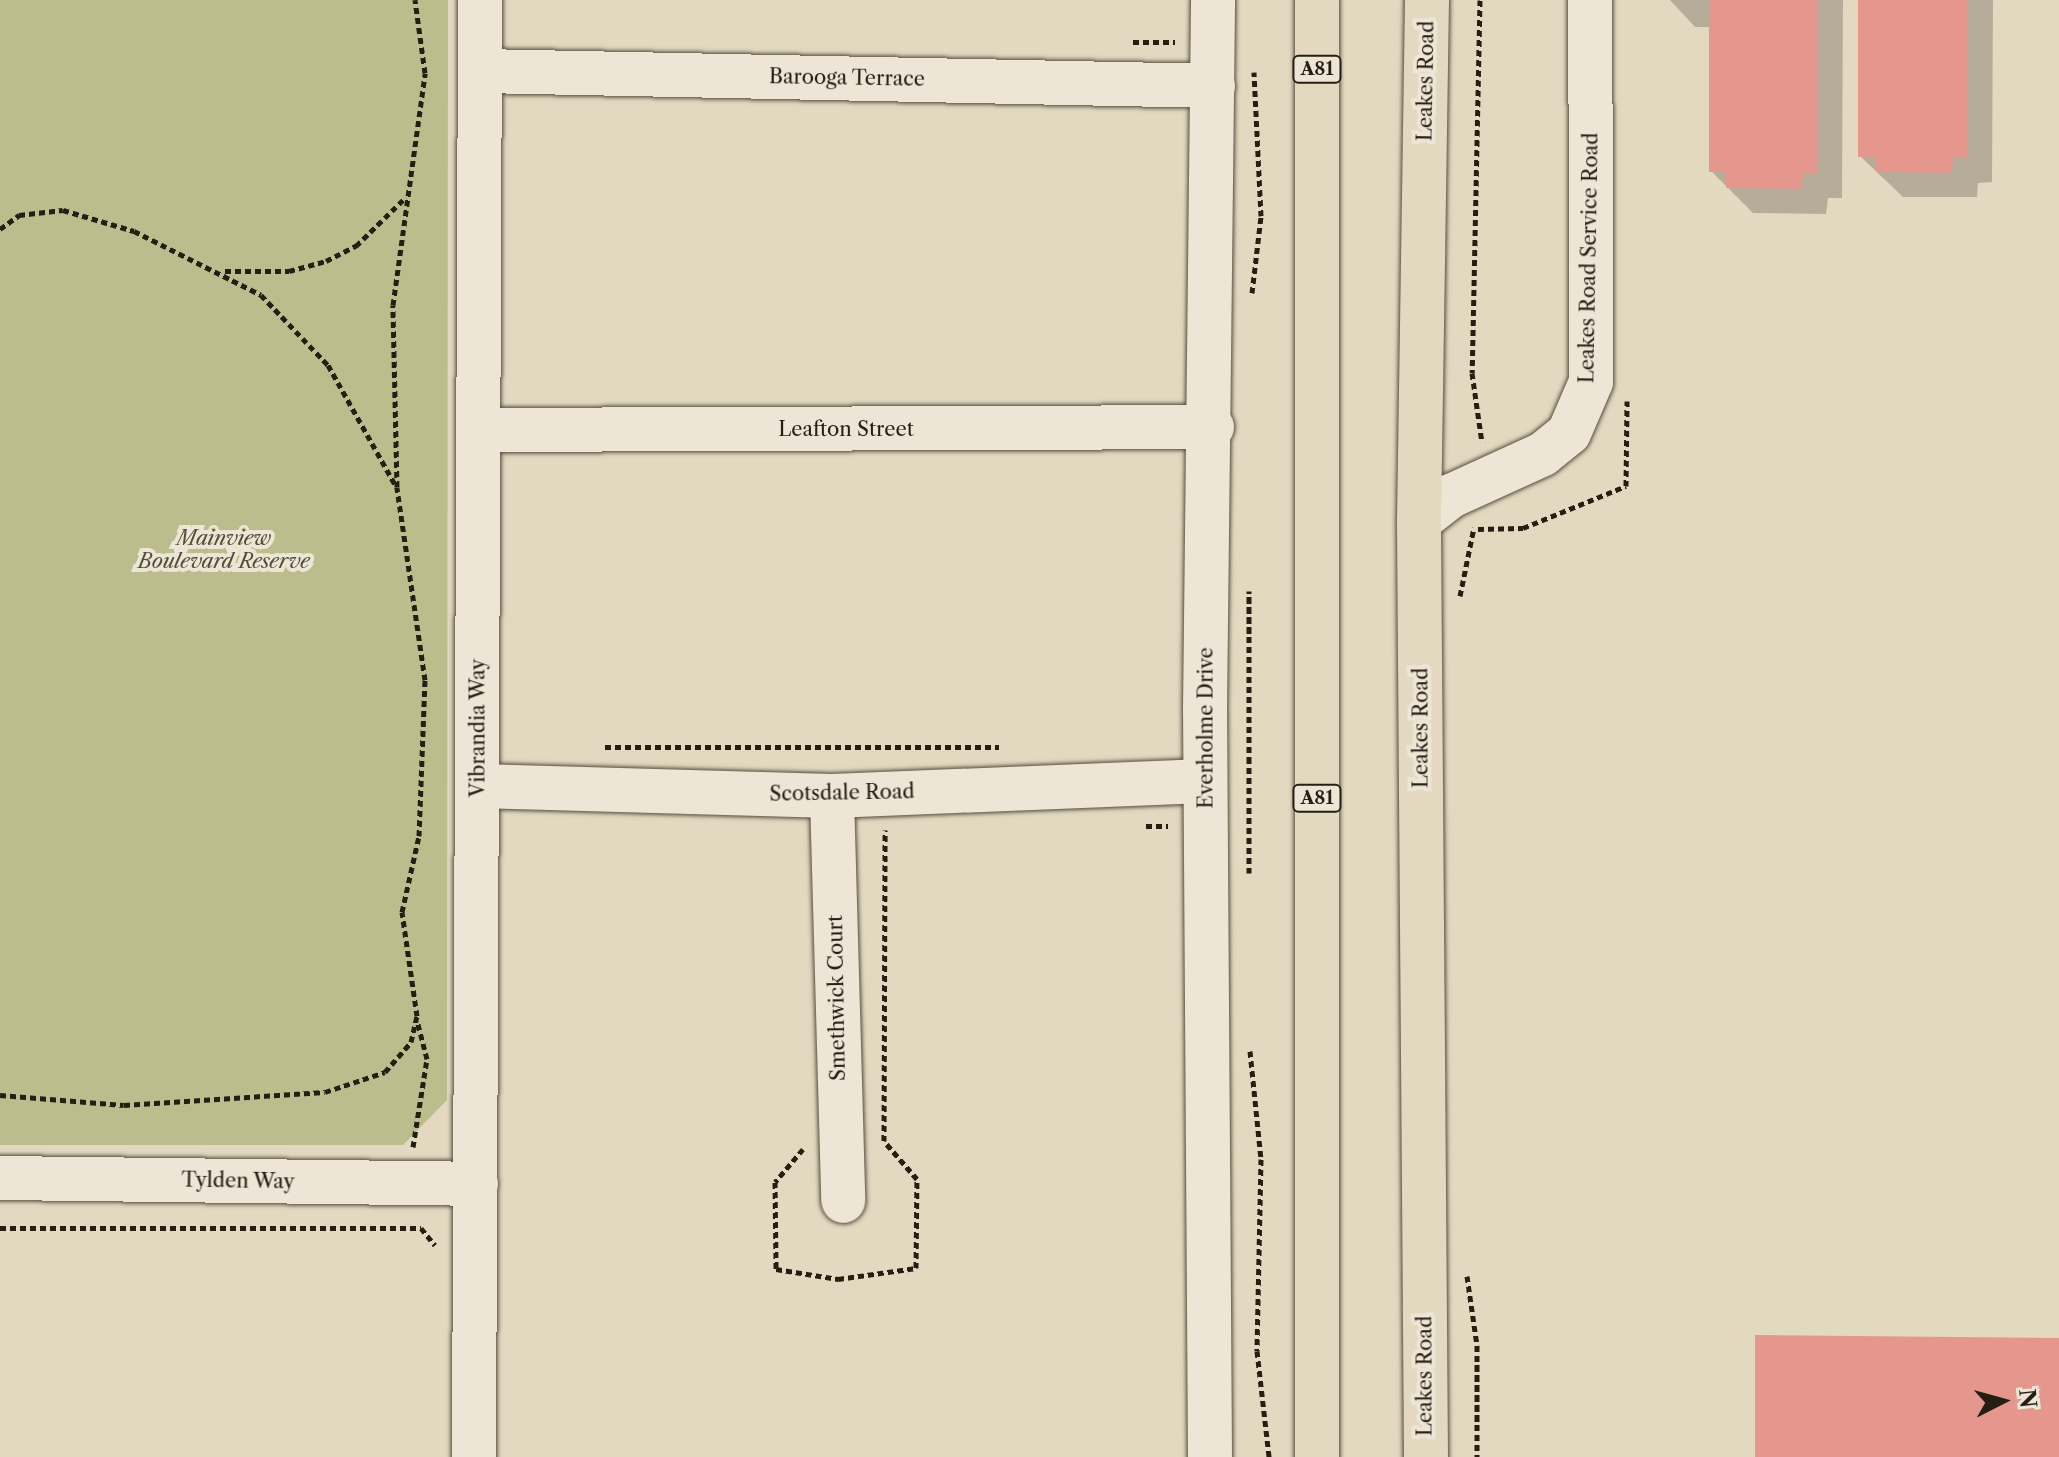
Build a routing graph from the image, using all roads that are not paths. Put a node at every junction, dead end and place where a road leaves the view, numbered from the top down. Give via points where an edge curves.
1 (480, 0) edge
2 (1213, 0) edge
3 (1317, 0) edge
4 (1427, 0) edge
5 (1590, 0) edge
6 (481, 71) junction
7 (1213, 86) junction
8 (1212, 427) junction
9 (480, 430) junction
10 (1419, 521) junction
11 (1205, 781) junction
12 (478, 786) junction
13 (832, 796) junction
14 (0, 1178) edge
15 (476, 1184) junction
16 (843, 1201) dead end
17 (474, 1457) edge
18 (1210, 1457) edge
19 (1317, 1457) edge
20 (1426, 1457) edge

1 - 6 street, Vibrandia Way
2 - 7 street, Everholme Drive
3 - 19 highway, A81
4 - 10 highway, Leakes Road
5 - 10 street, Leakes Road Service Road via 1591,382 1569,433 1543,454
6 - 7 street, Barooga Terrace
6 - 9 street, Vibrandia Way
7 - 8 street, Everholme Drive
8 - 9 street, Leafton Street
8 - 11 street, Everholme Drive
9 - 12 street, Vibrandia Way
10 - 20 highway, Leakes Road
11 - 13 street, Scotsdale Road
11 - 18 street, Everholme Drive
12 - 13 street, Scotsdale Road
12 - 15 street, Vibrandia Way
13 - 16 street, Smethwick Court
14 - 15 street, Tylden Way
15 - 17 street, Vibrandia Way

